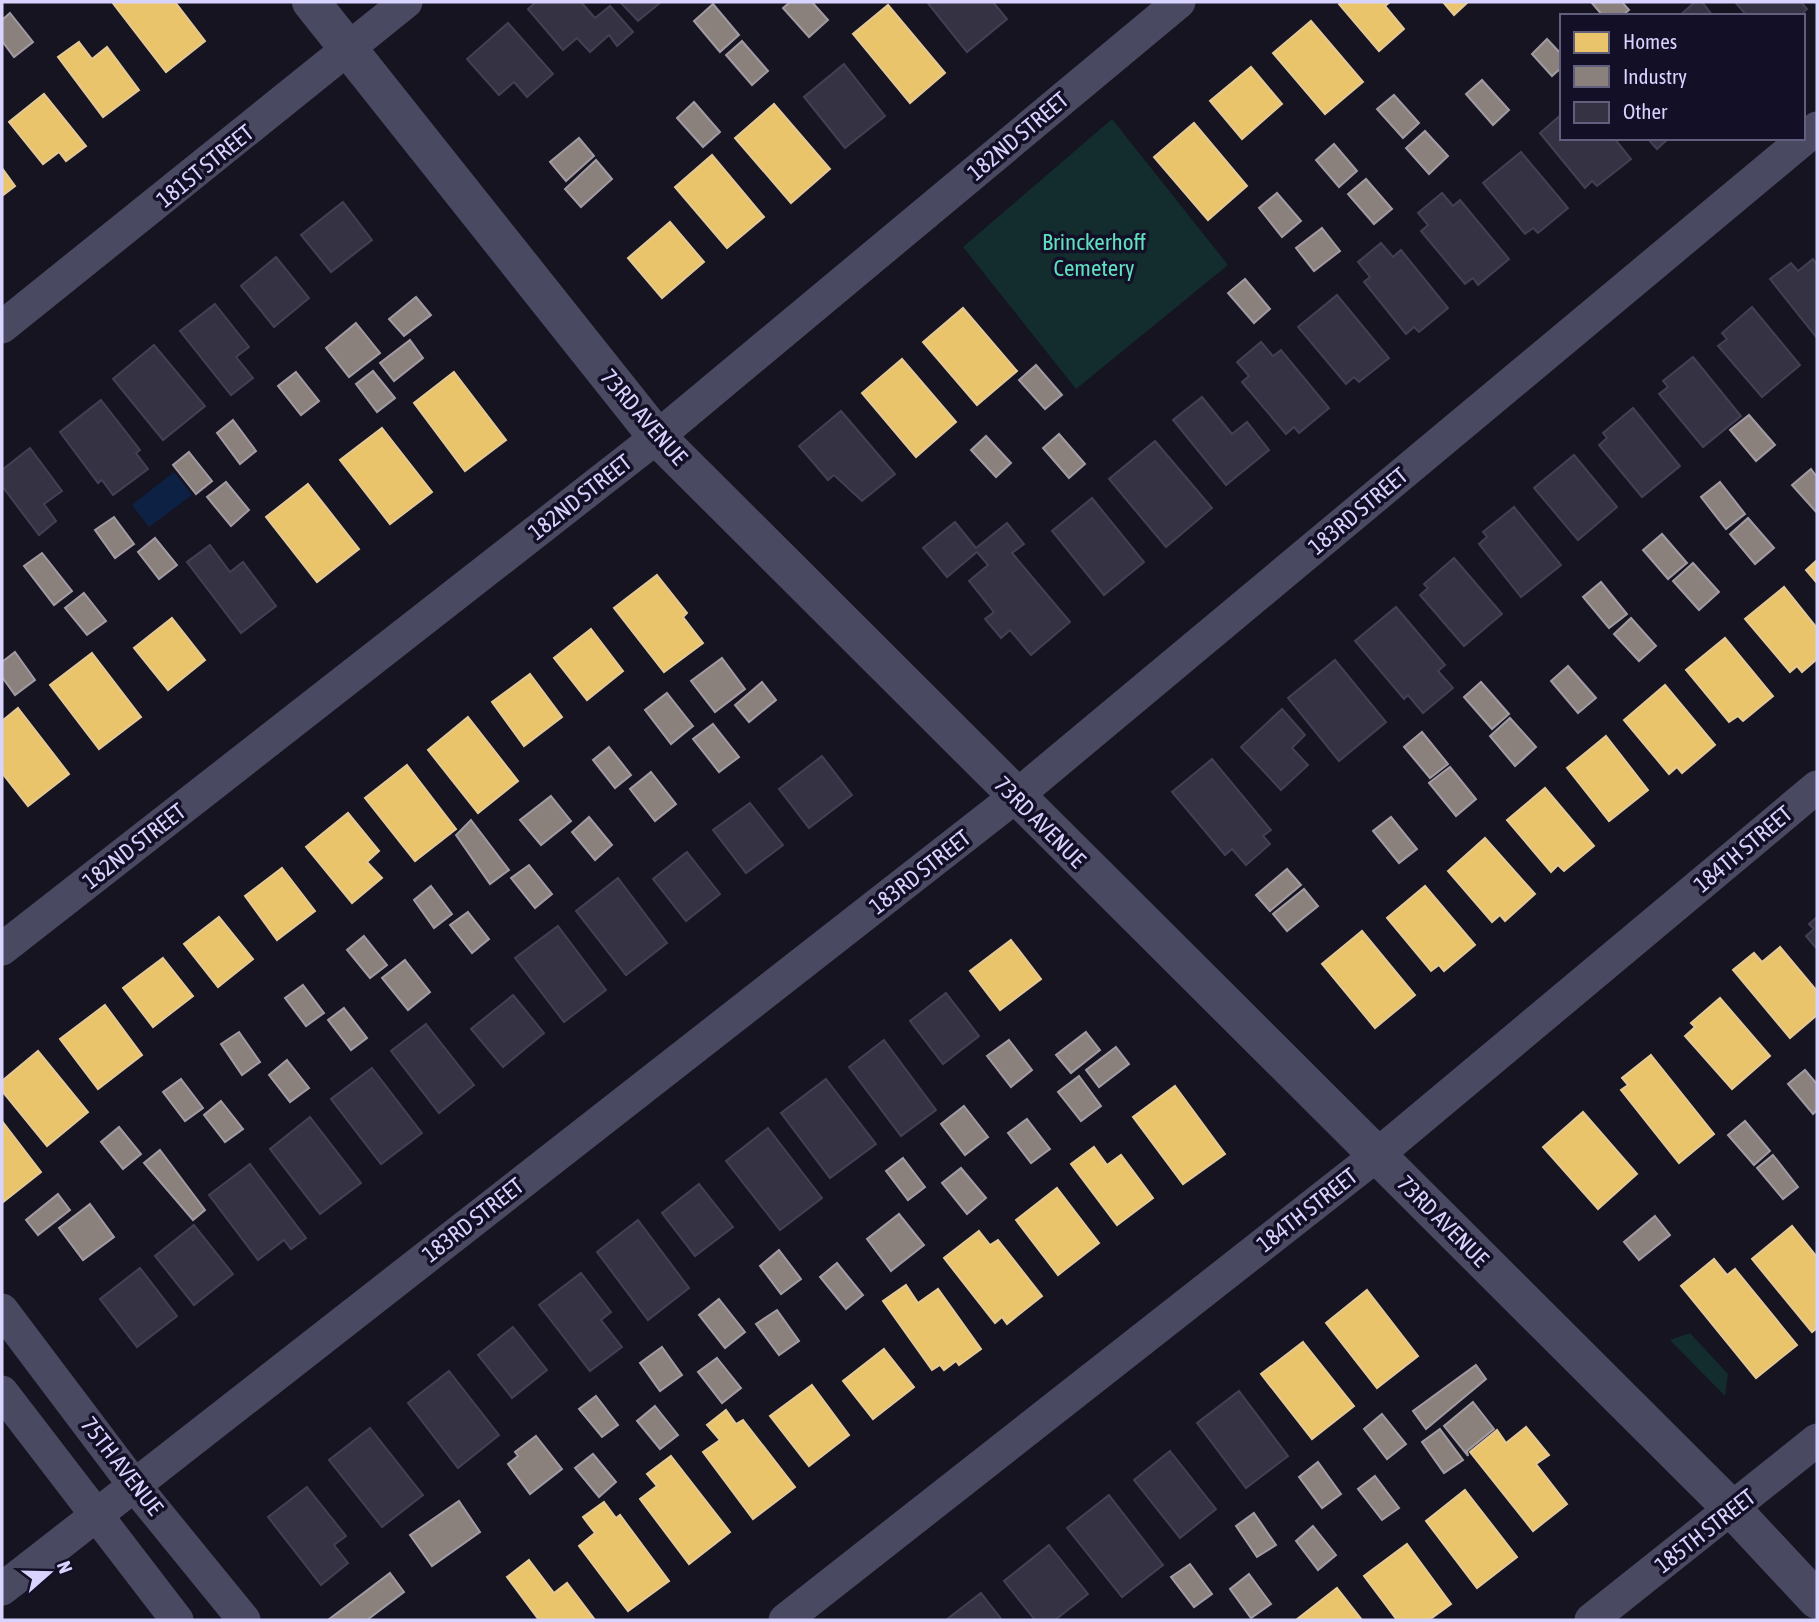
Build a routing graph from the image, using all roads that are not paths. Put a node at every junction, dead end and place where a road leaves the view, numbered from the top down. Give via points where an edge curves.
1 (311, 2) edge
2 (406, 2) edge
3 (1179, 2) edge
4 (349, 51) junction
5 (1803, 140) edge
6 (2, 327) edge
7 (657, 437) junction
8 (1817, 787) edge
9 (1015, 797) junction
10 (2, 949) edge
11 (1377, 1155) junction
12 (2, 1310) edge
13 (2, 1392) edge
14 (1817, 1440) edge
15 (134, 1485) junction
16 (1733, 1510) junction
17 (97, 1516) junction
18 (2, 1589) edge
19 (1817, 1600) edge
20 (177, 1620) edge
21 (244, 1620) edge
22 (785, 1620) edge
23 (1591, 1620) edge

1 - 4 street, 73RD AVENUE
2 - 4 street, 181ST STREET
3 - 7 street, 182ND STREET
4 - 6 street, 181ST STREET
4 - 7 street, 73RD AVENUE
5 - 9 street, 183RD STREET
7 - 9 street, 73RD AVENUE
7 - 10 street, 182ND STREET
8 - 11 street, 184TH STREET
9 - 11 street, 73RD AVENUE
9 - 15 street, 183RD STREET
11 - 16 street, 73RD AVENUE
11 - 22 street, 184TH STREET
12 - 15 street, 75TH AVENUE
13 - 17 street
14 - 16 street, 185TH STREET
15 - 17 street, 183RD STREET
15 - 21 street, 75TH AVENUE
16 - 19 street, 73RD AVENUE
16 - 23 street, 185TH STREET
17 - 18 street, 183RD STREET
17 - 20 street

